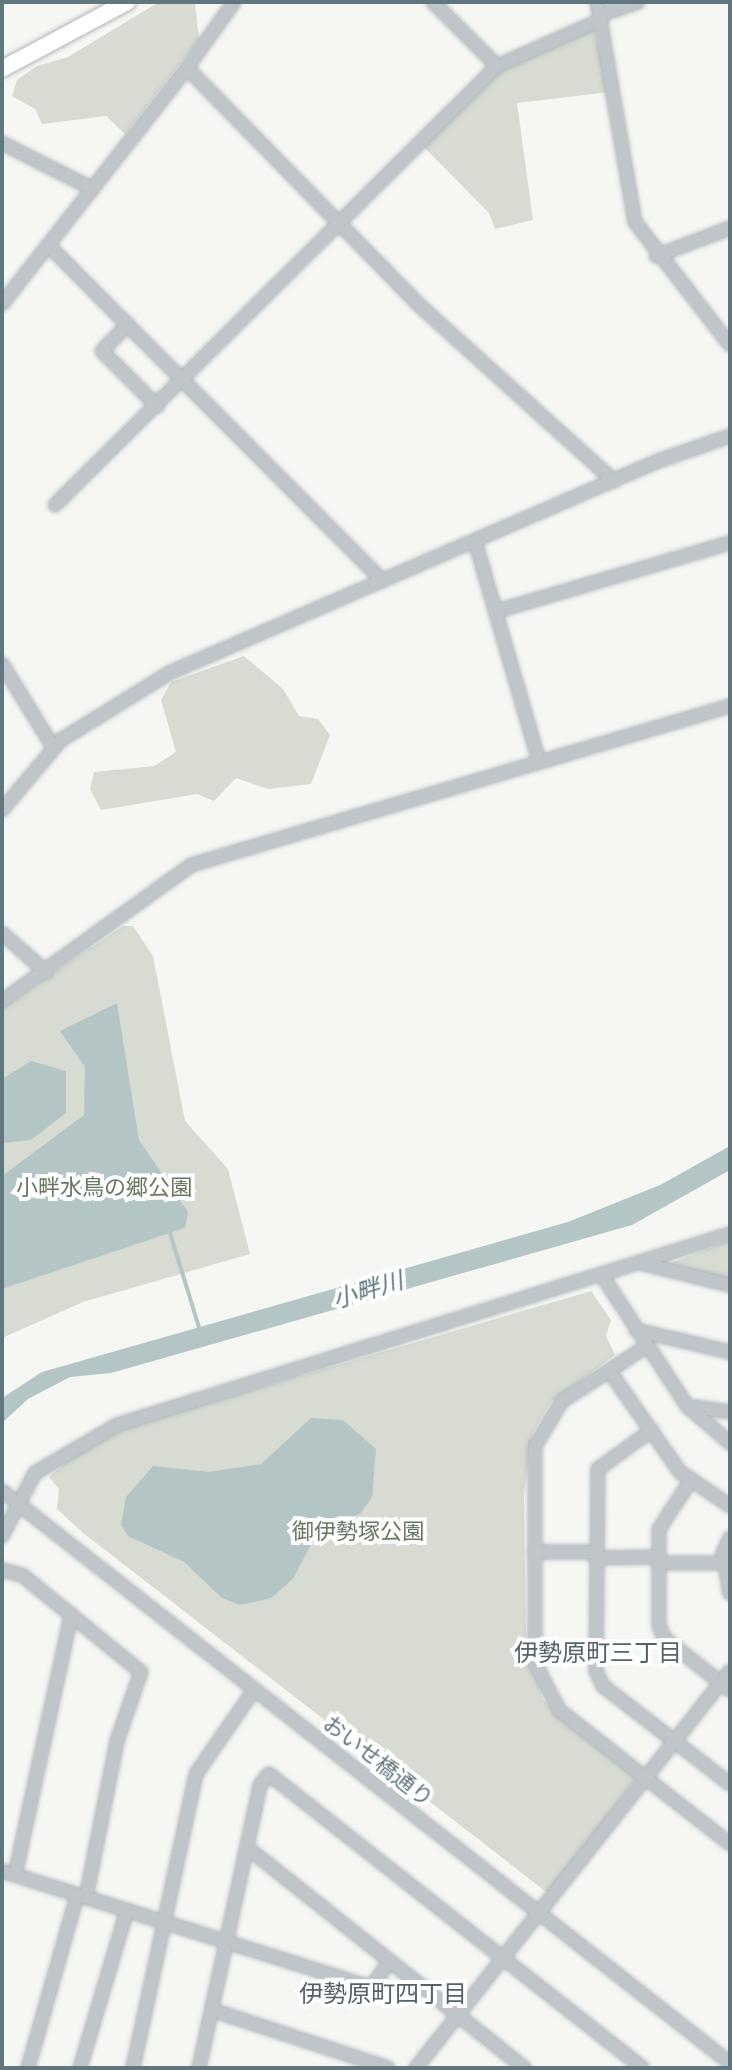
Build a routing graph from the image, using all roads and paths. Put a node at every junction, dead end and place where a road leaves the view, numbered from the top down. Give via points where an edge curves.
1 (127, 2) edge
2 (234, 2) edge
3 (433, 2) edge
4 (638, 2) edge
5 (599, 12) edge
6 (497, 66) junction
7 (187, 68) junction
8 (2, 69) edge
9 (2, 143) edge
10 (91, 188) junction
11 (338, 223) junction
12 (730, 228) edge
13 (48, 245) junction
14 (656, 256) junction
15 (2, 304) edge
16 (128, 324) junction
17 (730, 345) edge
18 (184, 379) junction
19 (157, 406) junction
20 (730, 436) edge
21 (614, 481) junction
22 (55, 505) dead end
23 (475, 541) junction
24 (730, 543) edge
25 (383, 581) junction
26 (497, 611) junction
27 (2, 664) edge
28 (730, 706) edge
29 (53, 747) junction
30 (539, 761) junction
31 (2, 810) edge
32 (2, 933) edge
33 (46, 972) junction
34 (2, 1001) edge
35 (730, 1234) edge
36 (644, 1264) junction
37 (603, 1277) junction
38 (730, 1285) edge
39 (636, 1330) junction
40 (647, 1346) junction
41 (730, 1352) edge
42 (610, 1372) junction
43 (687, 1406) junction
44 (730, 1412) edge
45 (652, 1430) junction
46 (730, 1443) edge
47 (691, 1480) junction
48 (3, 1492) edge
49 (15, 1502) junction
50 (730, 1506) edge
51 (2, 1536) edge
52 (730, 1538) edge
53 (534, 1552) junction
54 (595, 1555) junction
55 (658, 1560) junction
56 (723, 1563) junction
57 (2, 1570) edge
58 (730, 1593) edge
59 (71, 1615) junction
60 (730, 1671) edge
61 (725, 1687) edge
62 (254, 1690) junction
63 (675, 1742) junction
64 (648, 1779) junction
65 (730, 1784) edge
66 (730, 1844) edge
67 (249, 1849) junction
68 (2, 1871) edge
69 (15, 1875) junction
70 (82, 1897) junction
71 (127, 1910) junction
72 (541, 1913) junction
73 (166, 1921) junction
74 (227, 1941) junction
75 (504, 1960) junction
76 (388, 1964) junction
77 (215, 2011) junction
78 (459, 2016) junction
79 (730, 2063) edge
80 (28, 2068) edge
81 (80, 2068) edge
82 (133, 2068) edge
83 (199, 2068) edge
84 (388, 2068) edge
85 (416, 2068) edge
86 (524, 2068) edge
87 (642, 2068) edge

1 - 8 main road
2 - 7 street
3 - 6 street
4 - 5 street
5 - 6 street
5 - 14 street via 620,107 627,190
6 - 11 street
7 - 10 street
7 - 11 street
9 - 10 street
10 - 13 street
11 - 18 street
11 - 21 street via 507,389
12 - 14 street
13 - 15 street
13 - 16 street
14 - 17 street
16 - 18 street
16 - 19 street via 102,351
18 - 19 street
18 - 25 street
19 - 22 street
20 - 21 street
21 - 23 street
23 - 25 street
23 - 26 street
24 - 26 street
25 - 29 street via 169,673
26 - 30 street
27 - 29 street
28 - 30 street
29 - 31 street
30 - 33 street via 191,865
32 - 33 street
33 - 34 street
35 - 36 street
36 - 37 street
36 - 38 street
37 - 39 street
37 - 49 street via 117,1425 35,1473
39 - 40 street
39 - 41 street
40 - 42 street
40 - 43 street
42 - 45 street
42 - 53 street via 545,1420 535,1446
43 - 44 street
43 - 46 street
45 - 47 street
45 - 54 street via 598,1469
47 - 50 street
47 - 55 street via 662,1521
48 - 49 street, おいせ橋通り
49 - 51 street
49 - 62 street, おいせ橋通り
52 - 56 street
53 - 54 street
53 - 64 street via 533,1645 548,1695
54 - 55 street
54 - 63 street via 597,1677
55 - 56 street
55 - 61 street via 660,1633
56 - 58 street
57 - 59 street via 22,1575
59 - 69 street
59 - 70 street via 141,1672 117,1741
60 - 61 street
61 - 63 street
62 - 72 street, おいせ橋通り
62 - 73 street via 201,1759
63 - 64 street
63 - 65 street
64 - 66 street
64 - 72 street
67 - 74 street
67 - 75 street via 260,1785 269,1774
67 - 76 street
68 - 69 street
69 - 70 street
70 - 71 street
70 - 80 street
71 - 73 street
71 - 81 street
72 - 75 street
72 - 79 street, おいせ橋通り
73 - 74 street
73 - 82 street
74 - 76 street via 371,1987
74 - 77 street
75 - 78 street
75 - 87 street
76 - 78 street
77 - 83 street
77 - 84 street
78 - 85 street
78 - 86 street

